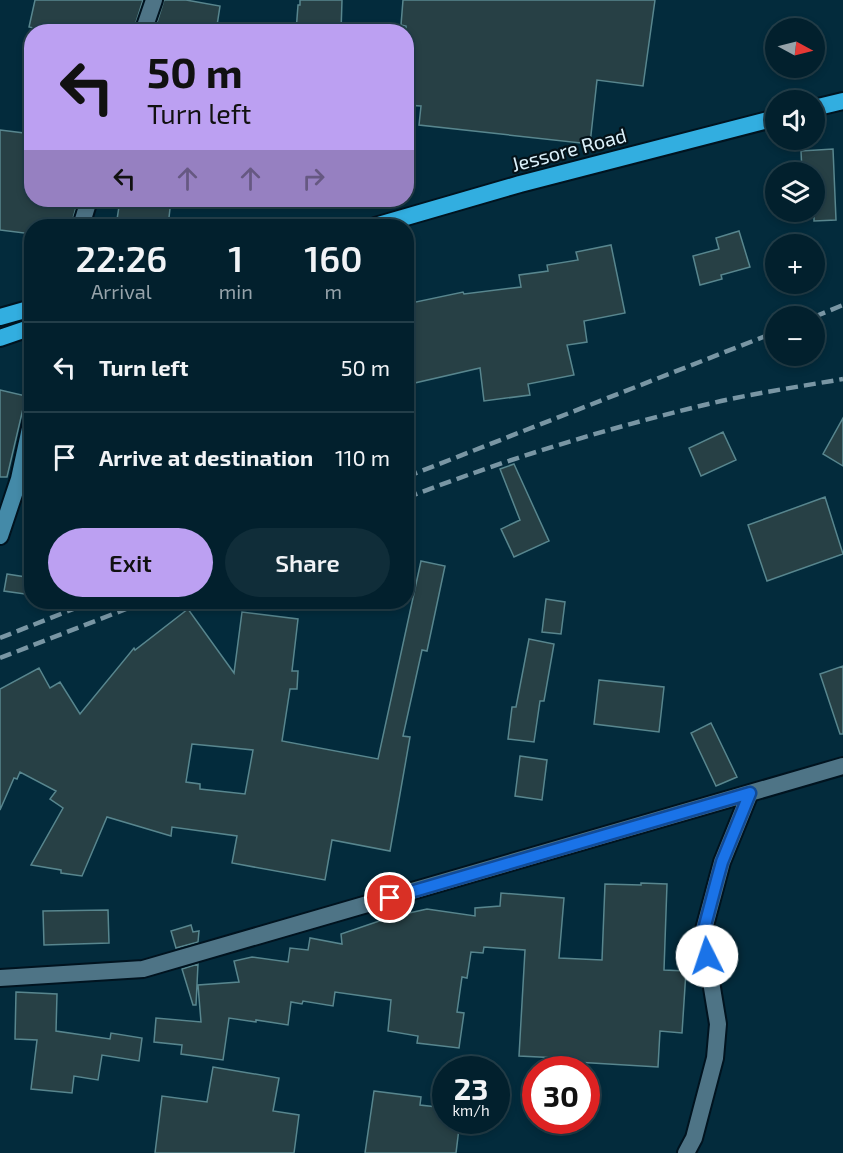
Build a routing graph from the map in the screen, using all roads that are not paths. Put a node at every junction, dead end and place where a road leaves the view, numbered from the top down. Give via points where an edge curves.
1 (154, 0) edge
2 (146, 24) edge
3 (843, 101) edge
4 (825, 105) edge
5 (765, 121) edge
6 (399, 219) edge
7 (24, 310) edge
8 (0, 317) edge
9 (24, 330) edge
10 (0, 339) edge
11 (24, 455) edge
12 (0, 536) edge
13 (843, 766) edge
14 (750, 793) junction
15 (0, 978) edge
16 (686, 1153) edge

1 - 2 street
3 - 4 highway
5 - 6 highway, Jessore Road
7 - 8 highway
9 - 10 highway
11 - 12 main road
13 - 14 street
14 - 15 street via 143,969
14 - 16 street via 722,862 703,933 718,1024 715,1058 694,1138

